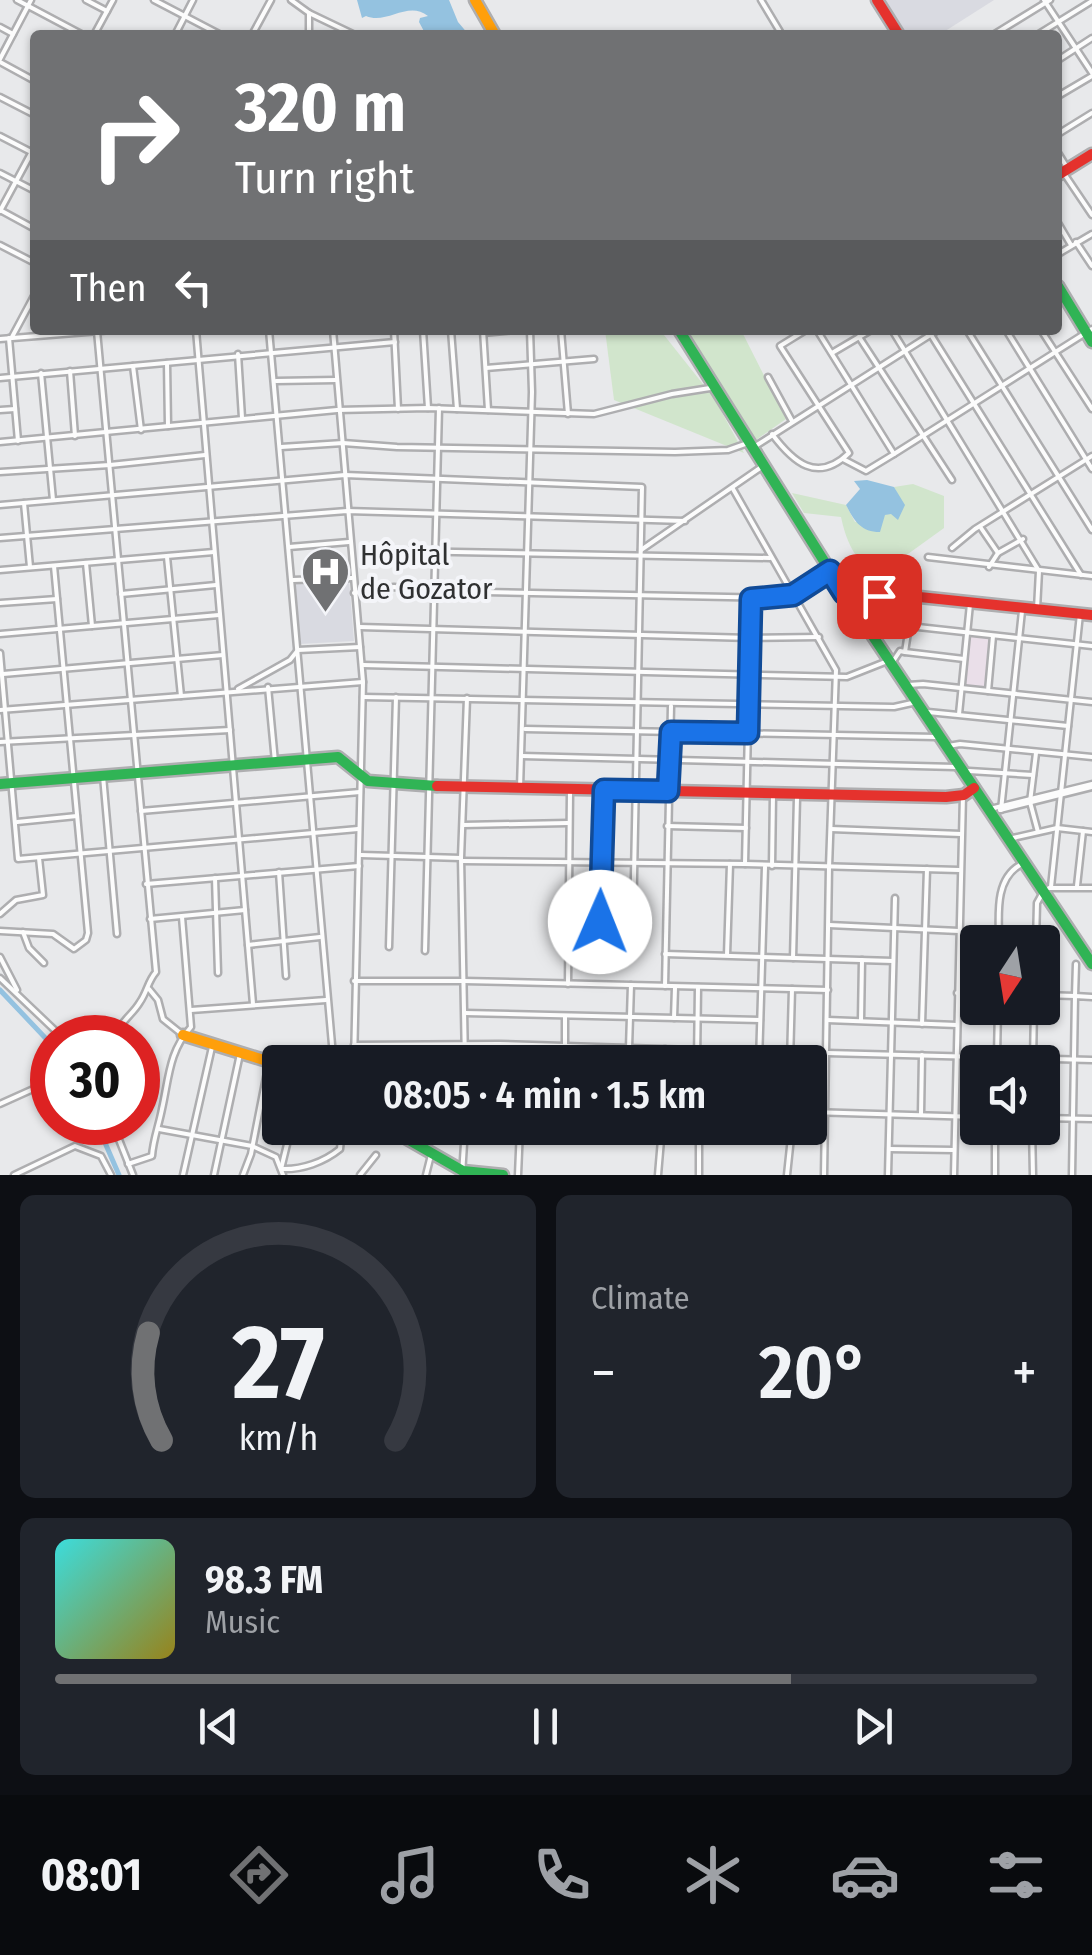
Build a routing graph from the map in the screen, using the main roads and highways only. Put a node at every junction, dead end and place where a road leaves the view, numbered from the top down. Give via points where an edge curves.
1 (475, 0) edge
2 (877, 0) edge
3 (492, 30) edge
4 (896, 30) edge
5 (1092, 154) edge
6 (1063, 172) edge
7 (1062, 292) edge
8 (1090, 334) edge
9 (686, 335) edge
10 (843, 591) junction
11 (1022, 610) junction
12 (1086, 616) edge
13 (6, 784) edge
14 (974, 788) junction
15 (1092, 964) edge
16 (183, 1036) road end
17 (262, 1060) edge
18 (418, 1145) edge
19 (463, 1173) edge
20 (503, 1175) edge

1 - 3 main road
2 - 4 main road
5 - 6 main road
7 - 8 main road
9 - 10 main road
10 - 11 main road
10 - 14 main road
11 - 12 main road
11 - 12 main road
13 - 14 main road via 346,760 362,779 463,788 963,796
14 - 15 main road via 1048,889
16 - 17 main road
18 - 19 main road
19 - 20 main road

